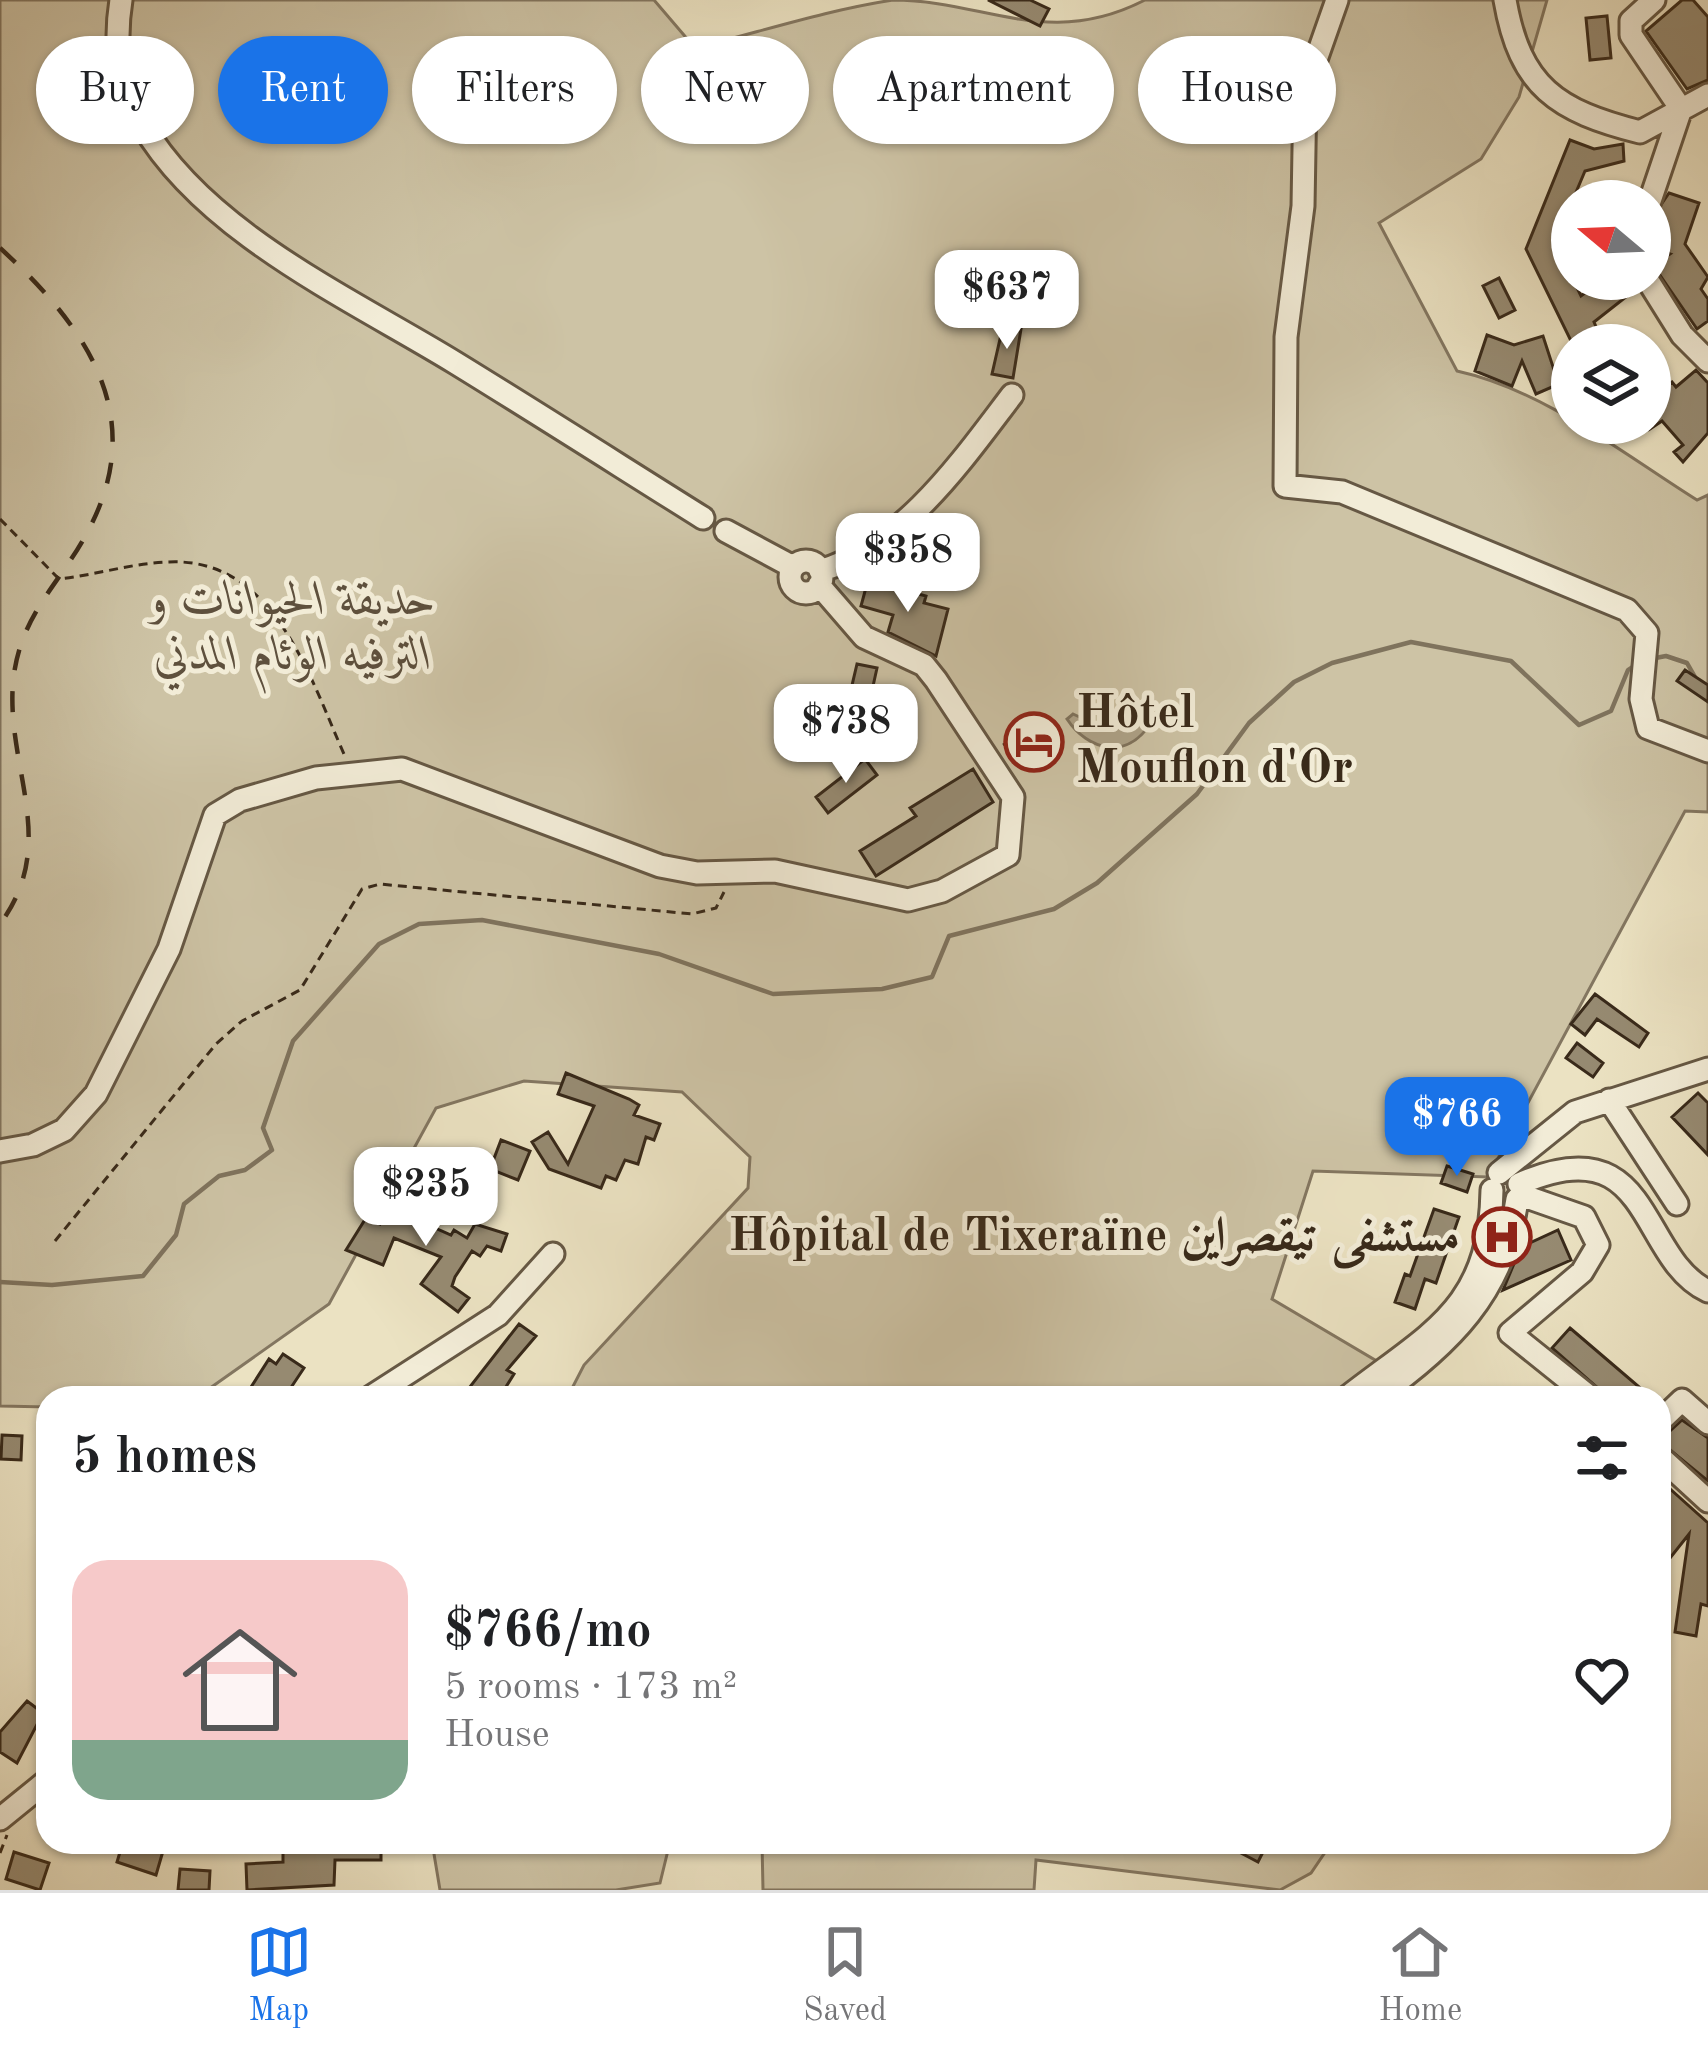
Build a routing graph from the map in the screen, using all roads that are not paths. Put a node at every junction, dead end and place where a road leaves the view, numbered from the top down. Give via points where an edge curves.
1 (122, 0) edge
2 (1336, 0) edge
3 (1505, 0) edge
4 (1654, 0) edge
5 (1708, 95) edge
6 (1681, 109) junction
7 (1657, 180) edge
8 (1660, 300) edge
9 (1708, 361) edge
10 (1012, 395) dead end
11 (703, 518) dead end
12 (726, 531) dead end
13 (820, 578) junction
14 (1708, 751) edge
15 (1708, 1069) edge
16 (1601, 1103) junction
17 (0, 1151) edge
18 (1510, 1186) junction
19 (1677, 1204) dead end
20 (553, 1254) dead end
21 (1708, 1291) edge
22 (388, 1386) edge
23 (1363, 1386) edge
24 (1392, 1386) edge
25 (1576, 1386) edge
26 (1671, 1410) edge
27 (1708, 1424) edge
28 (1671, 1467) edge
29 (1708, 1501) edge
30 (36, 1790) edge
31 (0, 1819) edge

1 - 11 street via 118,55 132,105 160,151 229,218 325,287
2 - 14 street via 1306,91 1303,206 1286,337 1285,485 1342,492 1627,610 1648,633 1641,699 1648,728
3 - 6 street via 1529,75 1558,102 1640,132
4 - 6 street via 1630,21 1631,35
5 - 6 street
6 - 7 street
8 - 9 street
10 - 13 street via 939,491
12 - 13 street via 794,568 797,591 811,592
13 - 17 street via 864,638 925,665 1013,797 1008,855 908,900 775,872 697,873 641,860 414,771 353,772 265,793 215,815 169,949 96,1094 64,1130
15 - 16 street
16 - 18 street
16 - 19 street
18 - 21 street via 1586,1168 1632,1192 1691,1283
18 - 23 street via 1458,1307
18 - 24 street via 1513,1232 1480,1305
18 - 25 street via 1584,1216 1598,1244 1582,1272 1510,1333
20 - 22 street via 498,1315
26 - 27 street via 1682,1400
28 - 29 street
30 - 31 street

